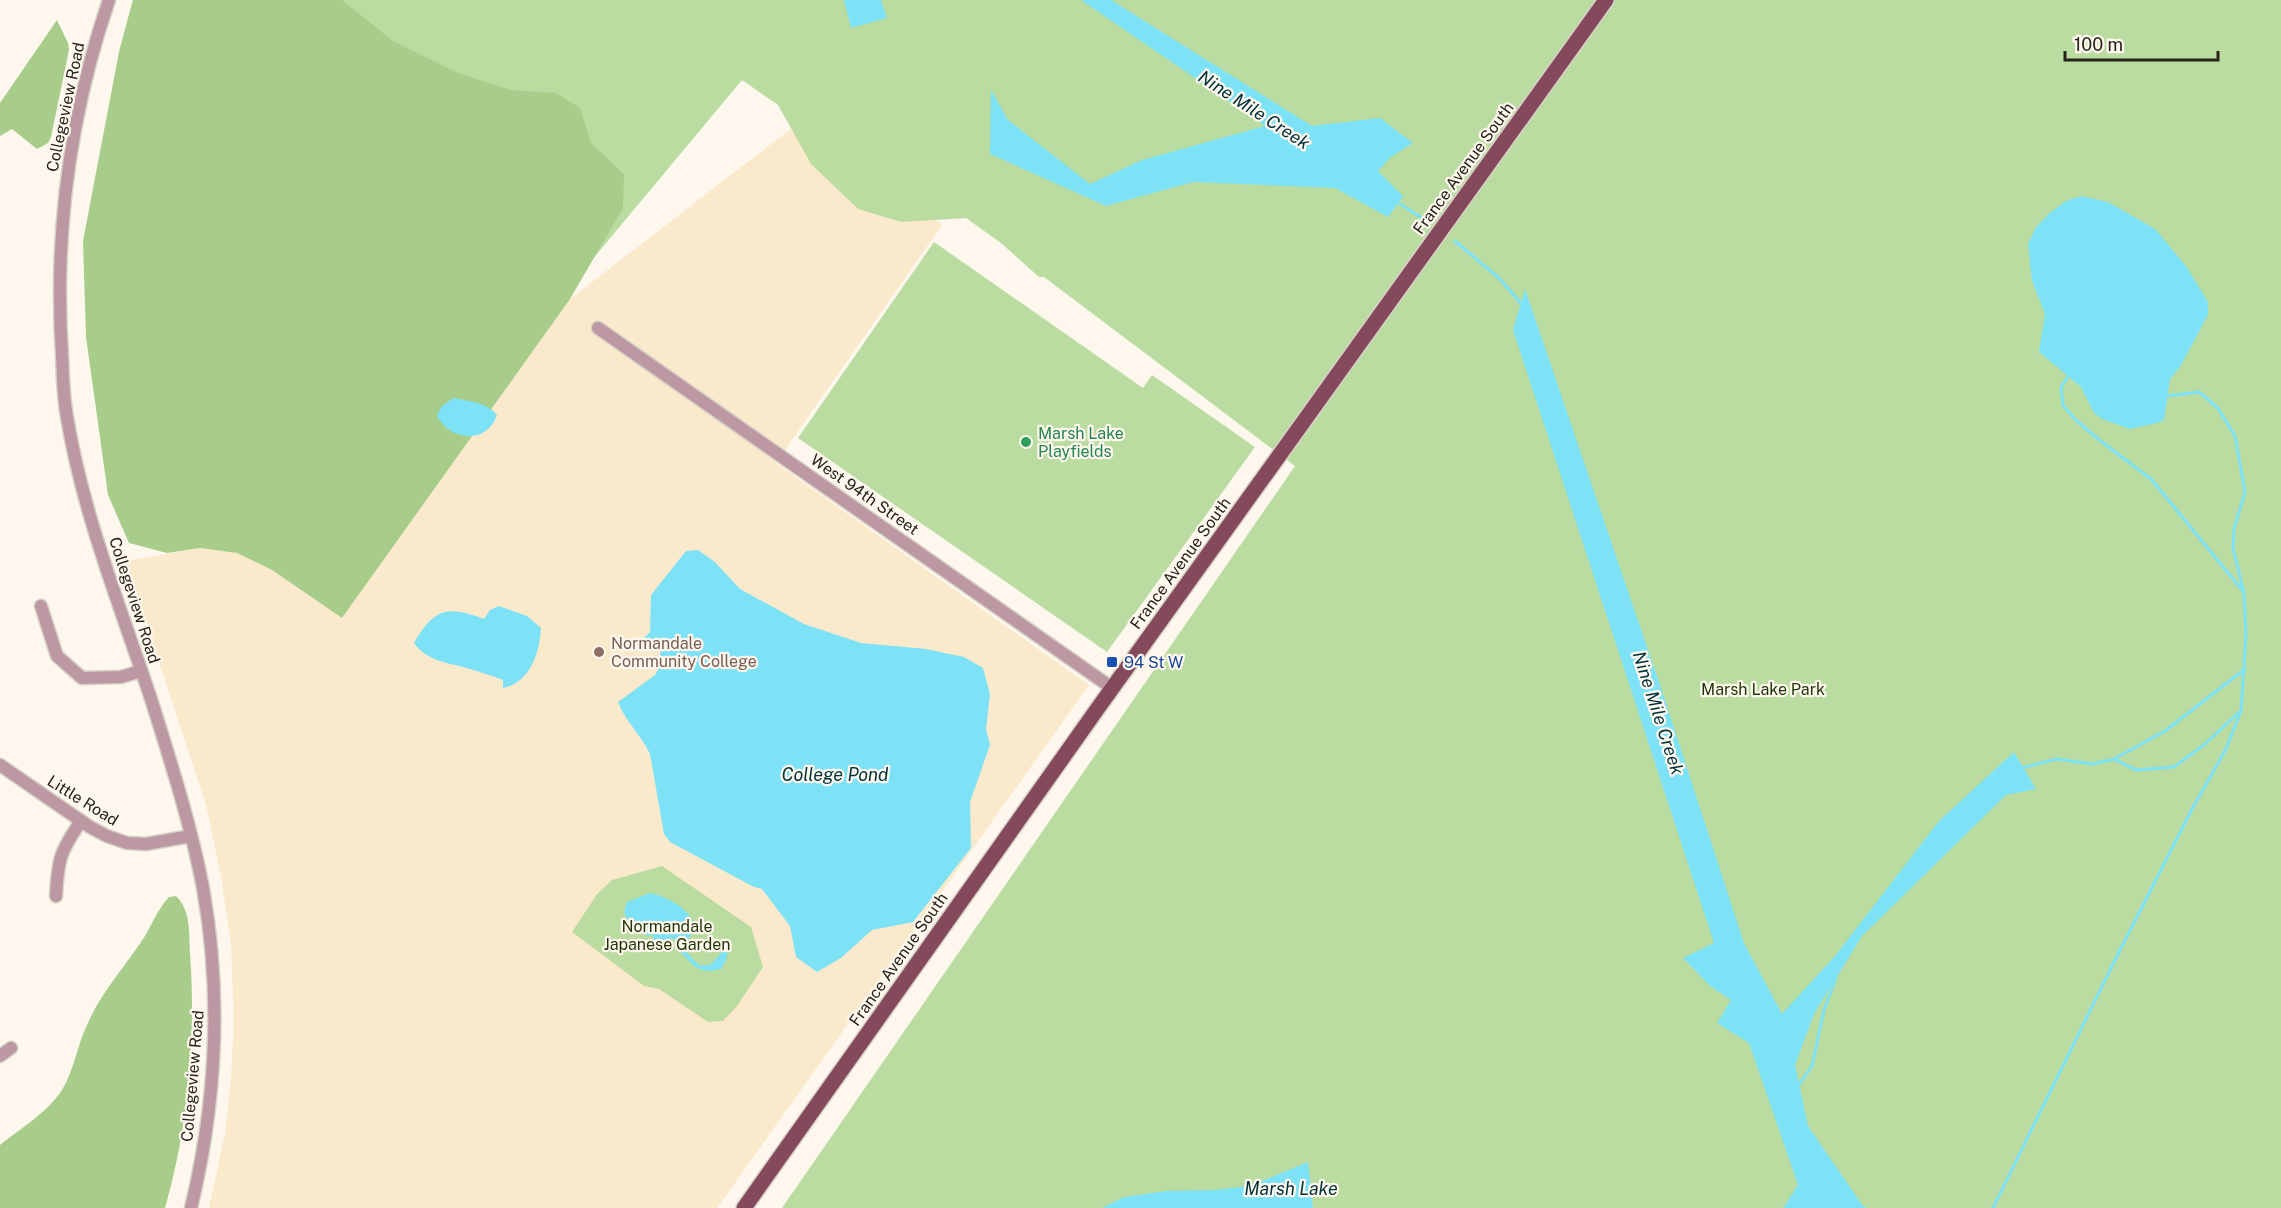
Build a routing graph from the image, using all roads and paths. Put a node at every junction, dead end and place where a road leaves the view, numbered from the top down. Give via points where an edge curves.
1 (109, 0) edge
2 (1606, 0) edge
3 (598, 328) dead end
4 (41, 606) dead end
5 (141, 671) junction
6 (1112, 688) junction
7 (0, 765) edge
8 (81, 821) junction
9 (191, 836) junction
10 (56, 896) dead end
11 (11, 1048) dead end
12 (0, 1056) edge
13 (190, 1208) edge
14 (744, 1208) edge

1 - 5 street, Collegeview Road via 87,70 67,177 59,285 61,340 67,416 80,476
2 - 6 main road, France Avenue South
3 - 6 street, West 94th Street
4 - 5 street via 57,656 82,678 121,677
5 - 9 street, Collegeview Road
6 - 14 main road, France Avenue South
7 - 8 street, Little Road
8 - 9 street, Little Road via 127,843 146,844
8 - 10 street via 64,846
9 - 13 street, Collegeview Road via 203,888 215,997 209,1107 201,1167
11 - 12 street

